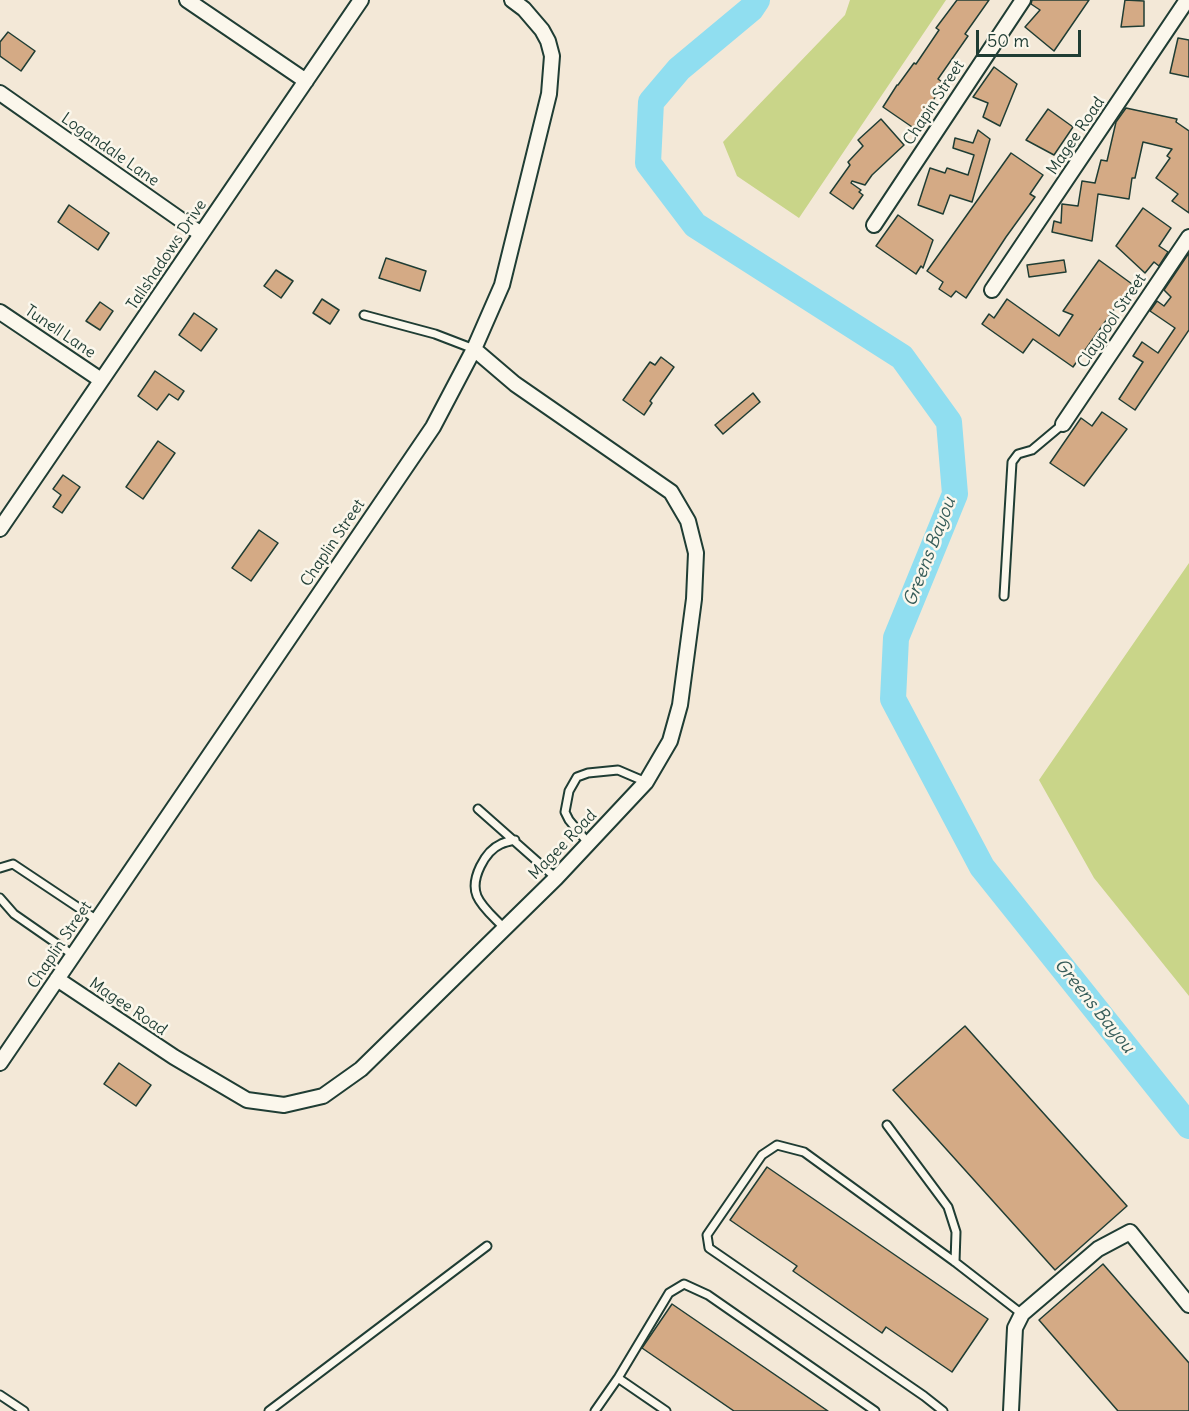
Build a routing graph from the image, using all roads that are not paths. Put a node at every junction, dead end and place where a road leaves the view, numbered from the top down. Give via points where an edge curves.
1 (187, 0) edge
2 (361, 0) edge
3 (512, 0) edge
4 (1023, 0) edge
5 (1187, 0) edge
6 (306, 81) junction
7 (0, 93) edge
8 (874, 225) dead end
9 (201, 234) junction
10 (1189, 237) edge
11 (992, 290) dead end
12 (0, 312) edge
13 (364, 315) dead end
14 (474, 349) junction
15 (102, 381) junction
16 (1063, 424) joint
17 (0, 528) edge
18 (1004, 596) dead end
19 (646, 782) junction
20 (478, 809) dead end
21 (514, 840) junction
22 (589, 844) junction
23 (0, 868) edge
24 (555, 878) junction
25 (0, 898) edge
26 (97, 920) junction
27 (504, 928) junction
28 (73, 954) junction
29 (57, 979) junction
30 (0, 1063) edge
31 (886, 1125) dead end
32 (487, 1246) dead end
33 (955, 1262) junction
34 (1189, 1305) edge
35 (1022, 1314) junction
36 (618, 1378) junction
37 (0, 1395) edge
38 (24, 1411) edge
39 (269, 1411) edge
40 (595, 1411) edge
41 (666, 1411) edge
42 (875, 1411) edge
43 (943, 1411) edge
44 (1011, 1411) edge

1 - 6 street
2 - 6 street, Tallshadows Drive
3 - 14 street, Chaplin Street via 549,41 549,94 502,285
4 - 8 street, Chapin Street
5 - 11 street, Magee Road
6 - 9 street, Tallshadows Drive
7 - 9 street, Logandale Lane
9 - 15 street, Tallshadows Drive
10 - 16 street, Claypool Street
12 - 15 street, Tunell Lane
13 - 14 lane
14 - 19 street, Magee Road via 515,384 671,492 688,521 696,553 694,599 680,705 670,741
14 - 26 street, Chaplin Street via 433,427
15 - 17 street, Tallshadows Drive
16 - 18 lane via 1012,462
19 - 22 street, Magee Road
19 - 22 lane via 618,770 577,777 569,791 565,812
20 - 21 lane
21 - 24 lane
21 - 27 lane via 488,854 477,881 477,895
22 - 24 street, Magee Road
23 - 26 lane via 12,864
24 - 27 street, Magee Road
25 - 28 lane via 14,914
26 - 28 street, Chaplin Street
27 - 29 street, Magee Road via 361,1070 323,1095 284,1105 247,1100
28 - 29 street, Chaplin Street
29 - 30 street, Chaplin Street
31 - 33 lane via 948,1207 956,1232
32 - 39 lane
33 - 35 lane
33 - 43 lane via 804,1152 777,1145 762,1155 707,1235 709,1248 726,1261
34 - 35 street via 1130,1232 1098,1249
35 - 44 street via 1016,1328
36 - 40 lane
36 - 41 lane
36 - 42 lane via 669,1293 684,1284 708,1294
37 - 38 lane

